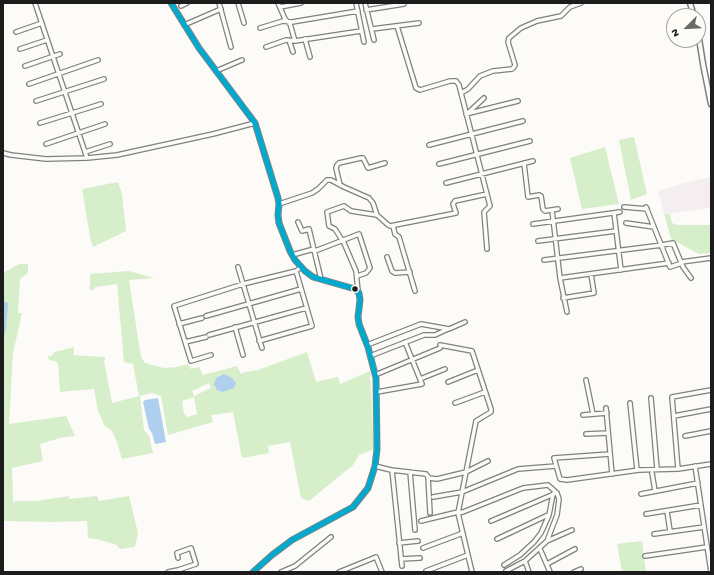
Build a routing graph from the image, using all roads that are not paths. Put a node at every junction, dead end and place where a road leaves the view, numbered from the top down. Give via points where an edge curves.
1 (35, 3) edge
2 (171, 3) edge
3 (187, 3) edge
4 (219, 3) edge
5 (238, 3) edge
6 (301, 3) edge
7 (356, 3) edge
8 (365, 3) edge
9 (581, 3) edge
10 (404, 4) dead end
11 (279, 5) edge
12 (181, 6) dead end
13 (221, 9) junction
14 (366, 10) junction
15 (358, 11) junction
16 (288, 21) junction
17 (42, 23) junction
18 (244, 23) dead end
19 (419, 23) dead end
20 (184, 25) junction
21 (397, 26) junction
22 (260, 28) dead end
23 (372, 29) junction
24 (362, 30) junction
25 (16, 32) dead end
26 (305, 39) junction
27 (47, 40) junction
28 (289, 40) junction
29 (374, 40) dead end
30 (295, 41) junction
31 (364, 42) dead end
32 (231, 47) dead end
33 (266, 47) dead end
34 (700, 48) edge
35 (20, 49) dead end
36 (292, 52) dead end
37 (60, 54) dead end
38 (53, 56) junction
39 (310, 57) dead end
40 (98, 60) dead end
41 (242, 60) dead end
42 (25, 66) dead end
43 (216, 71) junction
44 (59, 74) junction
45 (104, 80) dead end
46 (29, 84) dead end
47 (65, 92) junction
48 (461, 93) junction
49 (484, 98) dead end
50 (36, 101) dead end
51 (518, 101) dead end
52 (101, 104) dead end
53 (711, 104) edge
54 (72, 113) junction
55 (467, 113) junction
56 (523, 121) dead end
57 (40, 123) dead end
58 (255, 123) junction
59 (105, 124) dead end
60 (79, 133) junction
61 (471, 134) junction
62 (530, 140) dead end
63 (46, 144) dead end
64 (110, 144) dead end
65 (429, 145) dead end
66 (85, 152) junction
67 (3, 153) edge
68 (477, 154) junction
69 (87, 158) junction
70 (533, 161) dead end
71 (385, 163) dead end
72 (524, 163) junction
73 (439, 164) dead end
74 (482, 174) junction
75 (446, 183) dead end
76 (340, 185) junction
77 (487, 194) junction
78 (279, 204) junction
79 (624, 207) dead end
80 (558, 209) dead end
81 (552, 210) junction
82 (620, 212) dead end
83 (614, 213) junction
84 (377, 215) junction
85 (553, 221) junction
86 (298, 222) dead end
87 (626, 223) dead end
88 (533, 224) dead end
89 (393, 226) junction
90 (654, 227) junction
91 (616, 231) junction
92 (555, 239) junction
93 (342, 240) junction
94 (538, 241) dead end
95 (662, 245) junction
96 (487, 249) dead end
97 (315, 250) junction
98 (619, 250) junction
99 (292, 256) junction
100 (387, 257) dead end
101 (558, 258) junction
102 (711, 258) edge
103 (544, 260) dead end
104 (681, 263) junction
105 (669, 264) junction
106 (238, 267) dead end
107 (301, 267) junction
108 (622, 270) junction
109 (296, 271) junction
110 (410, 272) junction
111 (591, 274) junction
112 (357, 276) junction
113 (560, 278) junction
114 (691, 278) dead end
115 (321, 279) junction
116 (243, 284) junction
117 (301, 289) junction
118 (358, 291) junction
119 (415, 291) dead end
120 (563, 298) junction
121 (249, 304) junction
122 (306, 308) junction
123 (567, 312) dead end
124 (254, 322) junction
125 (465, 322) dead end
126 (179, 324) junction
127 (235, 327) junction
128 (449, 328) junction
129 (259, 341) junction
130 (185, 342) junction
131 (405, 342) junction
132 (367, 345) junction
133 (262, 348) dead end
134 (243, 355) dead end
135 (211, 356) dead end
136 (370, 356) junction
137 (412, 360) junction
138 (445, 369) dead end
139 (478, 370) junction
140 (375, 374) junction
141 (420, 379) junction
142 (586, 380) dead end
143 (448, 382) dead end
144 (711, 390) edge
145 (377, 392) junction
146 (486, 392) junction
147 (651, 398) dead end
148 (455, 403) dead end
149 (630, 403) dead end
150 (606, 408) dead end
151 (711, 409) edge
152 (606, 413) junction
153 (593, 414) junction
154 (583, 415) dead end
155 (674, 416) junction
156 (711, 431) edge
157 (608, 433) junction
158 (586, 434) dead end
159 (685, 436) dead end
160 (610, 454) junction
161 (488, 461) dead end
162 (711, 464) edge
163 (375, 466) junction
164 (556, 466) junction
165 (695, 466) junction
166 (657, 469) junction
167 (678, 469) junction
168 (392, 470) junction
169 (637, 470) junction
170 (410, 472) junction
171 (466, 472) junction
172 (652, 473) dead end
173 (612, 474) junction
174 (428, 477) junction
175 (698, 484) junction
176 (655, 491) junction
177 (462, 492) junction
178 (555, 494) junction
179 (641, 494) dead end
180 (433, 497) dead end
181 (701, 505) junction
182 (667, 511) junction
183 (430, 513) dead end
184 (458, 513) junction
185 (646, 514) dead end
186 (549, 515) junction
187 (421, 521) dead end
188 (491, 522) dead end
189 (704, 527) junction
190 (415, 530) dead end
191 (572, 530) dead end
192 (670, 531) junction
193 (463, 533) junction
194 (654, 534) dead end
195 (331, 537) dead end
196 (497, 539) dead end
197 (418, 541) dead end
198 (547, 541) junction
199 (399, 543) junction
200 (707, 547) junction
201 (424, 548) dead end
202 (540, 549) junction
203 (575, 549) dead end
204 (468, 555) junction
205 (645, 556) dead end
206 (178, 558) dead end
207 (420, 558) dead end
208 (401, 559) junction
209 (525, 561) junction
210 (547, 564) junction
211 (504, 565) dead end
212 (402, 566) dead end
213 (581, 569) dead end
214 (178, 571) edge
215 (426, 571) edge
216 (506, 571) edge
217 (168, 572) edge
218 (253, 572) edge
219 (281, 572) edge
220 (339, 572) edge
221 (380, 572) edge
222 (472, 572) edge
223 (529, 572) edge
224 (550, 572) edge
225 (574, 572) edge
226 (711, 572) edge

1 - 17 street
2 - 20 street
3 - 12 street
4 - 13 street
5 - 18 street
6 - 11 street
7 - 15 street
8 - 14 street
9 - 48 street via 570,7 561,16 521,28 508,42 514,67 480,76
10 - 14 street
11 - 16 street
13 - 20 street
13 - 32 street
14 - 23 street
15 - 16 street
15 - 24 street
16 - 22 street
16 - 30 street
17 - 25 street
17 - 27 street
19 - 21 street
20 - 43 street
21 - 23 street
21 - 48 street via 416,88 420,90 456,81
23 - 29 street
24 - 26 street
24 - 31 street
26 - 30 street
26 - 39 street
27 - 35 street
27 - 38 street
28 - 30 street
28 - 33 street
28 - 36 street
34 - 53 street
37 - 38 street
38 - 42 street
38 - 44 street
40 - 44 street
41 - 43 street
43 - 58 street
44 - 46 street
44 - 47 street
45 - 47 street
47 - 50 street
47 - 54 street
48 - 55 street
49 - 55 street
51 - 55 street
52 - 54 street
54 - 57 street
54 - 60 street
55 - 61 street
56 - 61 street
58 - 69 street via 117,155
58 - 78 street
59 - 60 street
60 - 63 street
60 - 66 street
61 - 65 street
61 - 68 street
62 - 68 street
64 - 66 street
66 - 69 street
67 - 69 street via 46,159
68 - 73 street
68 - 74 street
70 - 72 street
71 - 76 street via 368,168 361,158 339,163 336,168
72 - 74 street
72 - 81 street via 528,196 541,196 543,209
74 - 75 street
74 - 77 street
76 - 78 street via 326,180 312,193
76 - 84 street via 369,198
77 - 89 street via 455,201 453,204 456,213
77 - 96 street via 490,206 484,212
78 - 99 street via 279,223
79 - 90 street via 647,208
80 - 81 street
81 - 85 street
82 - 83 street
83 - 85 street
83 - 91 street
84 - 89 street via 388,226
84 - 93 street via 351,211 344,206 328,211 330,227 334,228
85 - 88 street
85 - 92 street
86 - 97 street via 302,231 309,229
87 - 90 street
89 - 110 street
90 - 95 street
91 - 92 street
91 - 98 street
92 - 94 street
92 - 101 street
93 - 97 street
93 - 112 street
93 - 112 street via 357,233 360,235 370,268 366,273
95 - 98 street
95 - 104 street via 673,243
95 - 105 street
97 - 99 street
97 - 115 street
98 - 101 street
98 - 108 street
99 - 107 street
100 - 110 street via 392,272
101 - 103 street
101 - 113 street
102 - 104 street
104 - 105 street via 670,267
104 - 114 street
105 - 108 street
106 - 116 street
107 - 109 street
107 - 115 street via 313,277
108 - 111 street
109 - 116 street
109 - 117 street
110 - 119 street
111 - 113 street
111 - 120 street via 594,293
112 - 118 street
113 - 120 street
115 - 118 street
116 - 121 street
116 - 126 street via 174,306
117 - 121 street
117 - 122 street
118 - 132 street via 358,317
120 - 123 street
121 - 124 street
121 - 126 street
122 - 124 street
122 - 129 street via 312,326
124 - 127 street
124 - 129 street
125 - 128 street
126 - 130 street
127 - 130 street
127 - 134 street
128 - 131 street via 435,335 424,335
128 - 132 street via 422,324
129 - 133 street
130 - 135 street via 191,361
131 - 136 street
131 - 137 street
132 - 136 street
136 - 140 street
137 - 139 street via 440,347 472,351
137 - 140 street
137 - 141 street
138 - 141 street
139 - 143 street
139 - 146 street
140 - 145 street
141 - 145 street via 422,384
142 - 153 street
144 - 155 street via 672,397
145 - 163 street
146 - 148 street
146 - 171 street via 491,412 476,421
147 - 166 street
149 - 169 street
150 - 152 street
151 - 155 street
152 - 153 street
152 - 157 street
153 - 154 street
155 - 167 street
156 - 159 street
157 - 158 street
157 - 160 street
160 - 164 street via 554,458
160 - 173 street
161 - 171 street
162 - 165 street
163 - 168 street
163 - 218 street via 368,488 353,507 292,540
164 - 173 street via 560,479 567,480
164 - 177 street via 518,470
165 - 167 street
165 - 175 street
166 - 167 street
166 - 169 street
168 - 170 street
168 - 199 street
169 - 173 street
170 - 174 street via 426,474
170 - 190 street
171 - 174 street via 437,479
171 - 177 street
172 - 176 street
174 - 183 street
175 - 176 street
175 - 181 street
176 - 179 street
177 - 180 street
177 - 184 street
178 - 184 street via 548,485 523,488
178 - 186 street
178 - 188 street
178 - 198 street via 559,499 557,515
181 - 182 street
181 - 189 street
182 - 185 street
182 - 192 street
184 - 187 street
184 - 193 street
186 - 196 street
186 - 211 street via 534,542
189 - 192 street
189 - 200 street
191 - 198 street
192 - 194 street
193 - 201 street
193 - 204 street
195 - 219 street via 295,566
197 - 199 street
198 - 202 street
199 - 208 street
200 - 205 street
200 - 226 street
202 - 209 street
202 - 210 street
203 - 210 street
204 - 215 street
204 - 222 street
206 - 214 street via 177,553 191,548 196,564
207 - 208 street
208 - 212 street
209 - 216 street
209 - 223 street
210 - 224 street
213 - 225 street
214 - 217 street
220 - 221 street via 376,557

